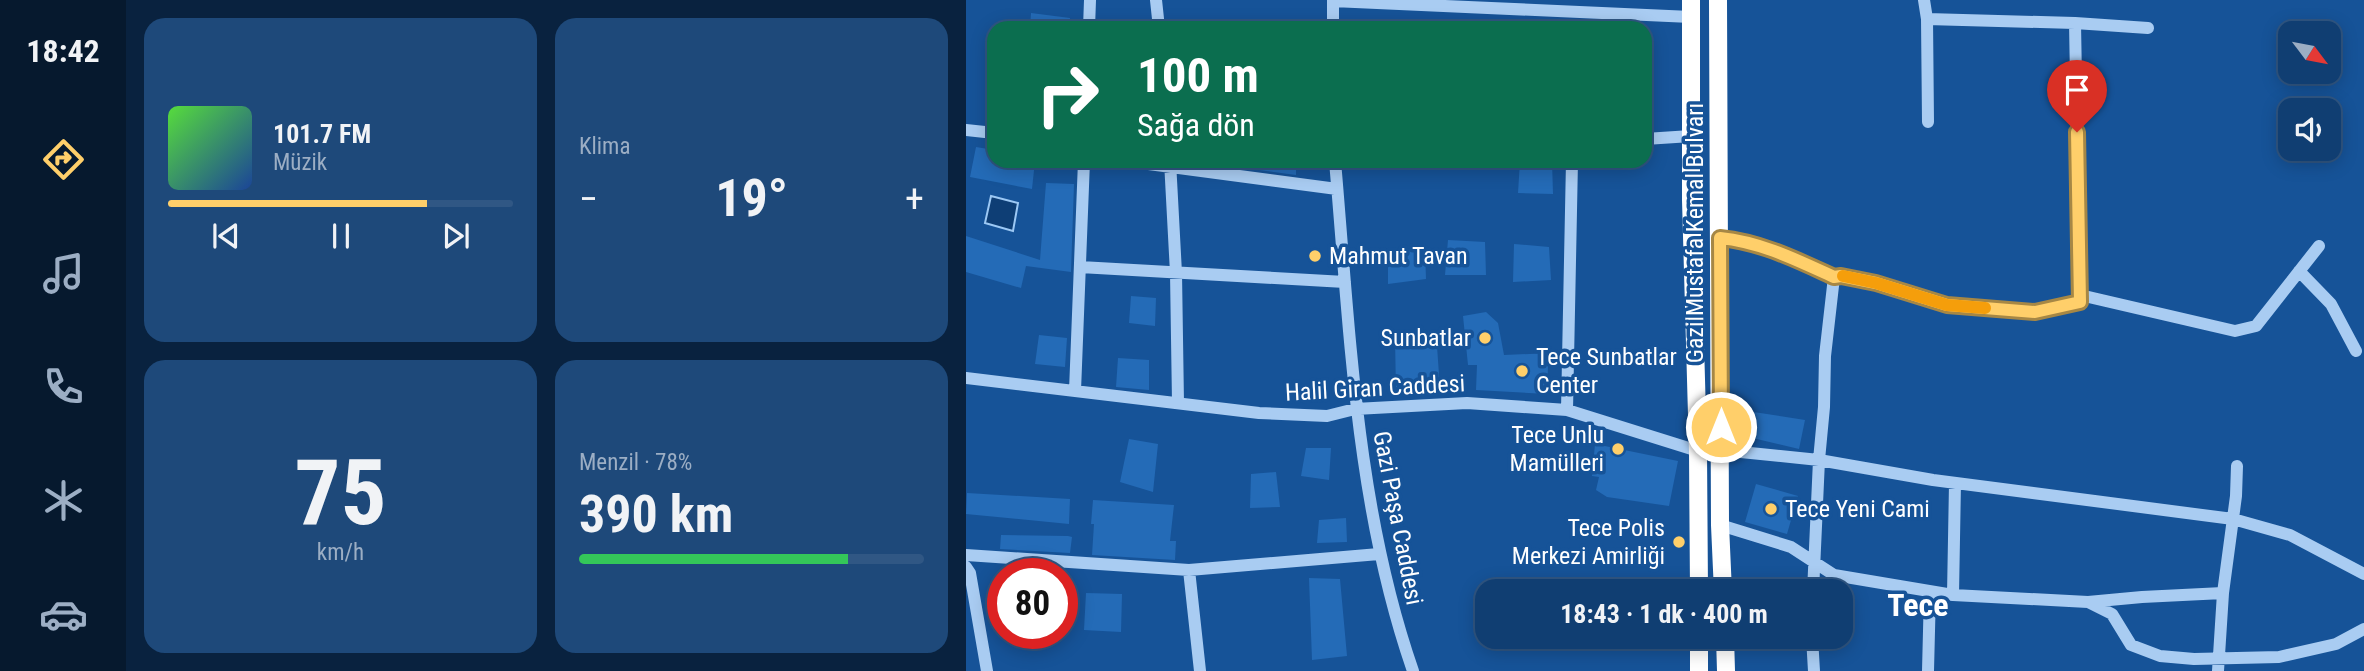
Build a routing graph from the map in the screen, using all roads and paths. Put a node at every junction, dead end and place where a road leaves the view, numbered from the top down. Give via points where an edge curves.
1 (1090, 0) edge
2 (1156, 0) edge
3 (1718, 0) edge
4 (1924, 0) edge
5 (1333, 1) edge
6 (1691, 8) edge
7 (1927, 19) junction
8 (1088, 21) edge
9 (1158, 21) edge
10 (1333, 21) edge
11 (2075, 23) junction
12 (2148, 28) dead end
13 (1928, 122) dead end
14 (966, 130) edge
15 (987, 132) edge
16 (1691, 135) junction
17 (1652, 138) edge
18 (1084, 168) edge
19 (1171, 168) edge
20 (1198, 168) edge
21 (1336, 168) edge
22 (1572, 168) edge
23 (1337, 189) junction
24 (1720, 238) junction
25 (2319, 246) dead end
26 (1080, 267) junction
27 (2300, 271) junction
28 (1176, 272) junction
29 (1834, 277) junction
30 (1345, 282) junction
31 (2080, 295) junction
32 (2356, 352) dead end
33 (966, 378) edge
34 (1075, 391) junction
35 (1178, 403) junction
36 (1356, 410) junction
37 (1567, 410) junction
38 (1721, 450) junction
39 (1698, 451) junction
40 (1819, 460) junction
41 (2238, 466) dead end
42 (1955, 483) junction
43 (2233, 519) junction
44 (1720, 525) junction
45 (1379, 554) junction
46 (966, 555) edge
47 (1814, 561) junction
48 (966, 567) edge
49 (1189, 570) junction
50 (2364, 574) edge
51 (1699, 579) edge
52 (1722, 579) edge
53 (1813, 579) edge
54 (1930, 591) junction
55 (2223, 593) junction
56 (1953, 595) junction
57 (2088, 602) junction
58 (2364, 629) edge
59 (1699, 649) edge
60 (1725, 649) edge
61 (1813, 649) edge
62 (2219, 665) edge
63 (987, 671) edge
64 (1199, 671) edge
65 (1413, 671) edge
66 (1699, 671) edge
67 (1726, 671) edge
68 (1814, 671) edge
69 (1928, 671) edge

1 - 8 street
2 - 9 street
3 - 24 highway, Gazi Mustafa Kemal Bulvarı
4 - 7 street
5 - 6 street
5 - 10 street
6 - 16 highway, Gazi Mustafa Kemal Bulvarı
7 - 11 street
7 - 13 street
11 - 12 street
11 - 31 street
14 - 15 street
16 - 17 street
16 - 39 highway, Gazi Mustafa Kemal Bulvarı
18 - 26 street
19 - 28 street
20 - 23 street
21 - 23 street, Gazi Paşa Caddesi
22 - 37 street
23 - 30 street, Gazi Paşa Caddesi
24 - 29 street via 1770,249
24 - 38 highway, Gazi Mustafa Kemal Bulvarı
25 - 27 street
26 - 28 street
26 - 34 street
27 - 31 street via 2256,326 2235,331
27 - 32 street via 2331,304
28 - 30 street
28 - 35 street
29 - 31 street via 1876,283 1947,305 2035,312 2080,302
29 - 40 street
30 - 36 street, Gazi Paşa Caddesi
33 - 34 street, Halil Giran Caddesi
34 - 35 street, Halil Giran Caddesi
35 - 36 street, Halil Giran Caddesi via 1327,416
36 - 37 street, Halil Giran Caddesi via 1467,403
36 - 45 street, Gazi Paşa Caddesi
37 - 39 street, Halil Giran Caddesi
38 - 39 street, Halil Giran Caddesi
38 - 40 street, Halil Giran Caddesi
38 - 44 highway, Gazi Mustafa Kemal Bulvarı
39 - 51 highway, Gazi Mustafa Kemal Bulvarı
40 - 42 street, Halil Giran Caddesi
40 - 47 street
41 - 43 street
42 - 43 street, Halil Giran Caddesi
42 - 56 street
43 - 50 street, Halil Giran Caddesi via 2290,534
43 - 55 street
44 - 47 street via 1791,547
44 - 52 highway, Gazi Mustafa Kemal Bulvarı
45 - 49 street
45 - 65 street, Gazi Paşa Caddesi
46 - 49 street
47 - 53 street
47 - 54 street via 1834,575
48 - 63 street
49 - 64 street
54 - 56 street
54 - 69 street
55 - 57 street
55 - 62 street
56 - 57 street
57 - 62 street via 2112,614 2131,645 2160,656
58 - 62 street via 2336,644
59 - 66 highway
60 - 67 highway
61 - 68 street

